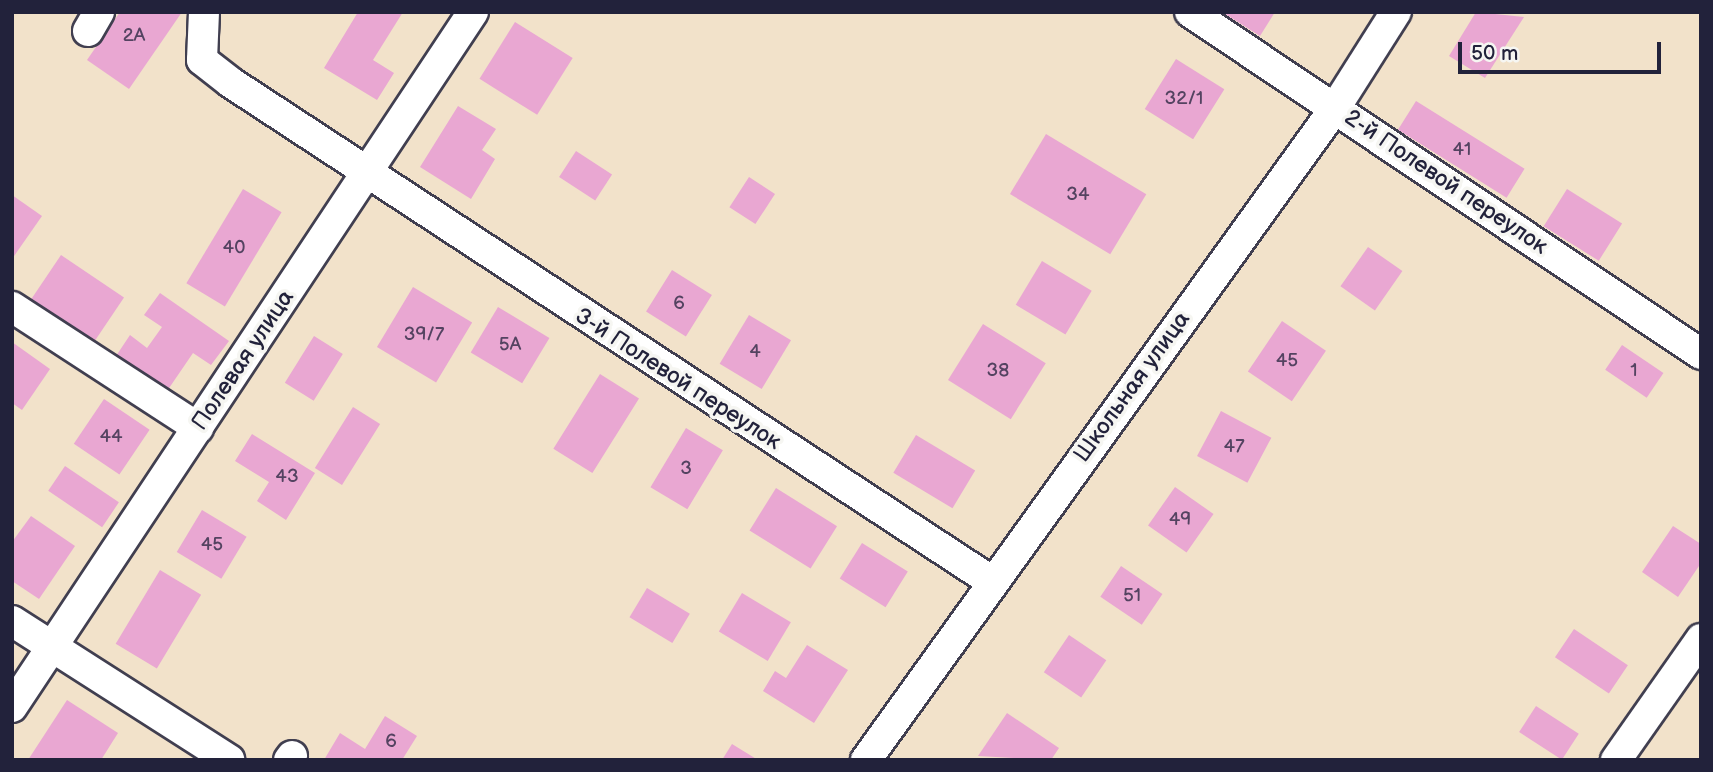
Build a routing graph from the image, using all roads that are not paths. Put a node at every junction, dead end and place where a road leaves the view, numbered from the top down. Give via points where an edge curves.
1 (204, 12) edge
2 (473, 12) edge
3 (1190, 12) edge
4 (1396, 12) edge
5 (1335, 108) junction
6 (365, 176) junction
7 (12, 307) edge
8 (1701, 354) edge
9 (198, 428) junction
10 (990, 582) junction
11 (12, 621) edge
12 (1701, 639) edge
13 (53, 646) junction
14 (12, 707) edge
15 (229, 760) edge
16 (866, 760) edge
17 (1616, 760) edge

1 - 6 street, 3-й Полевой переулок via 202,60
2 - 6 street, Полевая улица
3 - 5 street, 2-й Полевой переулок
4 - 5 street, Школьная улица
5 - 8 street, 2-й Полевой переулок
5 - 10 street, Школьная улица
6 - 9 street, Полевая улица
6 - 10 street, 3-й Полевой переулок
7 - 9 street
9 - 13 street, Полевая улица
10 - 16 street, Школьная улица
11 - 13 street
12 - 17 street
13 - 14 street, Полевая улица
13 - 15 street

